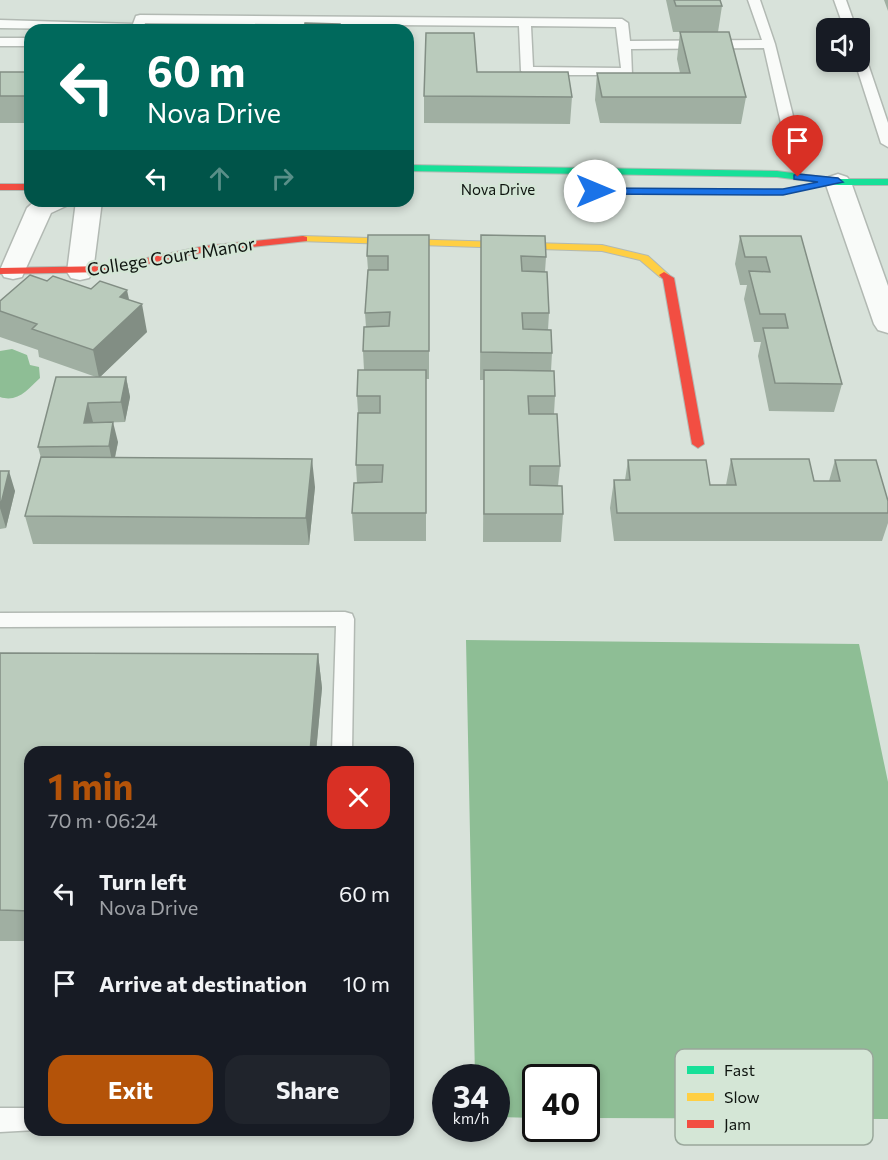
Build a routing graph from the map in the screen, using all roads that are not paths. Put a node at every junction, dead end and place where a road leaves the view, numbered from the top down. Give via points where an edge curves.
1 (754, 0) edge
2 (840, 0) edge
3 (846, 18) edge
4 (525, 22) junction
5 (0, 24) edge
6 (138, 24) edge
7 (24, 26) edge
8 (0, 42) edge
9 (24, 42) edge
10 (769, 44) junction
11 (625, 45) junction
12 (865, 72) edge
13 (790, 132) dead end
14 (888, 143) edge
15 (414, 168) edge
16 (838, 182) junction
17 (888, 182) edge
18 (0, 187) edge
19 (24, 187) edge
20 (794, 190) dead end
21 (42, 207) edge
22 (87, 207) edge
23 (7, 271) edge
24 (80, 272) junction
25 (888, 324) edge
26 (698, 444) dead end
27 (0, 620) edge
28 (342, 746) edge
29 (0, 1120) edge
30 (24, 1120) edge

1 - 10 lane
2 - 3 lane
4 - 6 lane via 140,19
4 - 11 lane via 622,23
4 - 11 lane via 527,72 628,72
5 - 7 lane
8 - 9 lane
10 - 11 lane
10 - 13 lane
12 - 14 lane
15 - 16 street, Nova Drive via 777,174
16 - 17 street, Nova Drive
16 - 20 street, Nova Drive
16 - 25 street
18 - 19 street
21 - 23 street
22 - 24 street
23 - 24 street, College Court Manor
24 - 26 street, College Court Manor via 205,249 307,239 602,248 644,258 668,278
27 - 28 lane via 345,619
29 - 30 lane

